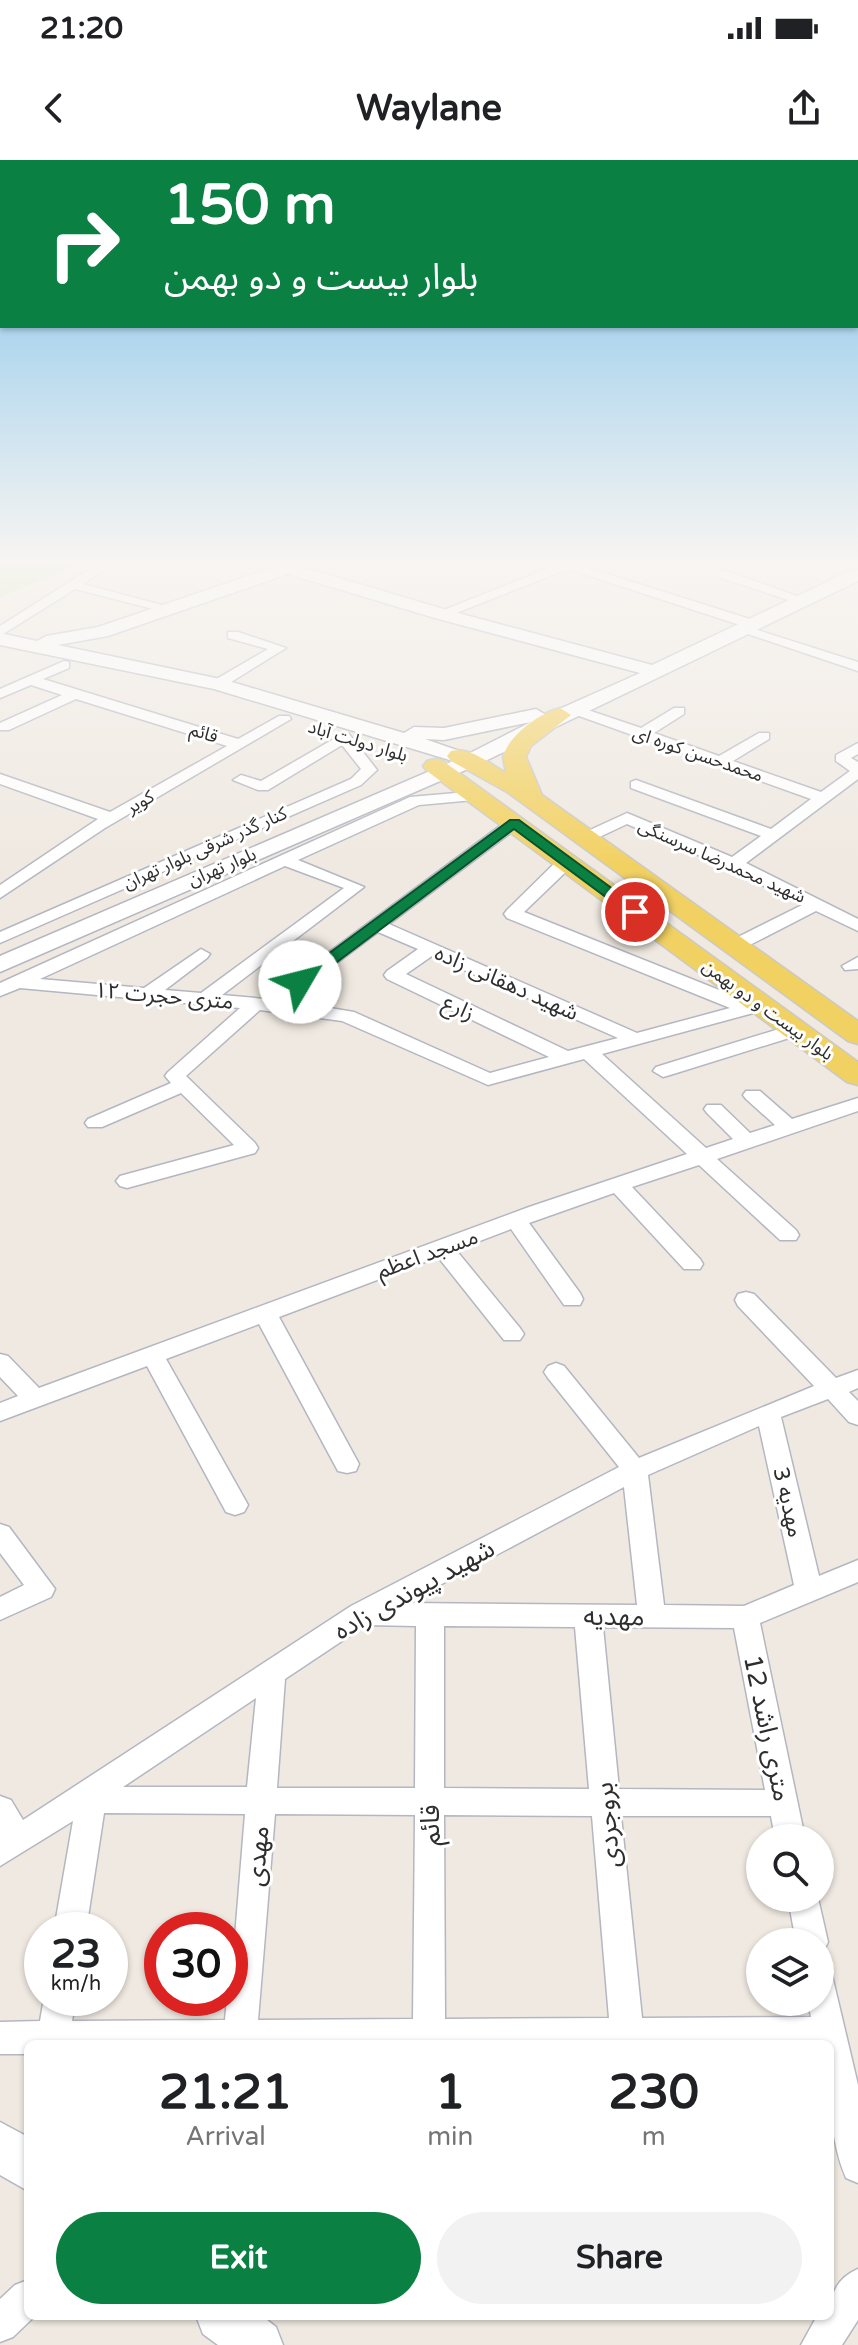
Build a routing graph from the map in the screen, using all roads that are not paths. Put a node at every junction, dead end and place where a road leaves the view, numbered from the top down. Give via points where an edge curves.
1 (45, 662) edge
2 (70, 662) edge
3 (118, 662) edge
4 (255, 662) edge
5 (566, 662) edge
6 (620, 662) edge
7 (672, 662) edge
8 (128, 664) joint
9 (64, 665) junction
10 (654, 671) junction
11 (30, 680) junction
12 (218, 684) junction
13 (0, 694) edge
14 (75, 694) junction
15 (574, 697) junction
16 (679, 711) dead end
17 (284, 719) junction
18 (4, 727) dead end
19 (352, 731) junction
20 (642, 734) junction
21 (764, 736) dead end
22 (240, 745) junction
23 (858, 747) edge
24 (720, 762) junction
25 (452, 764) junction
26 (858, 770) edge
27 (0, 779) edge
28 (241, 780) dead end
29 (636, 785) dead end
30 (22, 786) junction
31 (479, 796) junction
32 (0, 797) edge
33 (822, 798) junction
34 (532, 799) junction
35 (112, 818) junction
36 (282, 823) junction
37 (514, 823) junction
38 (772, 835) junction
39 (585, 838) junction
40 (283, 860) junction
41 (567, 861) junction
42 (734, 864) junction
43 (0, 893) edge
44 (136, 904) junction
45 (817, 904) junction
46 (157, 918) junction
47 (377, 925) junction
48 (858, 926) edge
49 (0, 938) edge
50 (734, 946) junction
51 (430, 949) junction
52 (201, 954) dead end
53 (0, 956) edge
54 (0, 965) edge
55 (767, 970) junction
56 (733, 984) junction
57 (9, 986) edge
58 (148, 994) junction
59 (205, 999) junction
60 (255, 1004) junction
61 (282, 1006) junction
62 (754, 1006) junction
63 (795, 1030) junction
64 (858, 1035) edge
65 (636, 1039) junction
66 (588, 1052) junction
67 (567, 1058) junction
68 (663, 1071) dead end
69 (858, 1076) edge
70 (184, 1084) junction
71 (753, 1095) dead end
72 (858, 1104) edge
73 (714, 1109) dead end
74 (95, 1123) dead end
75 (789, 1127) junction
76 (746, 1141) junction
77 (704, 1155) junction
78 (127, 1181) dead end
79 (617, 1184) junction
80 (516, 1220) junction
81 (788, 1235) dead end
82 (442, 1247) junction
83 (692, 1264) dead end
84 (572, 1299) dead end
85 (746, 1300) dead end
86 (265, 1313) junction
87 (512, 1334) dead end
88 (152, 1355) junction
89 (0, 1362) edge
90 (556, 1372) dead end
91 (846, 1383) edge
92 (35, 1399) junction
93 (0, 1412) edge
94 (768, 1412) junction
95 (858, 1416) edge
96 (347, 1464) dead end
97 (635, 1470) junction
98 (235, 1505) dead end
99 (0, 1534) edge
100 (858, 1572) edge
101 (809, 1591) junction
102 (0, 1609) edge
103 (361, 1614) junction
104 (430, 1615) junction
105 (588, 1616) junction
106 (652, 1617) junction
107 (745, 1617) junction
108 (272, 1673) junction
109 (85, 1800) junction
110 (262, 1801) junction
111 (430, 1801) junction
112 (605, 1802) junction
113 (783, 1803) junction
114 (0, 1809) edge
115 (787, 1824) edge
116 (10, 1846) edge
117 (72, 1912) edge
118 (57, 2016) edge
119 (827, 2016) edge
120 (830, 2033) junction
121 (627, 2035) junction
122 (429, 2036) junction
123 (0, 2038) edge
124 (240, 2038) junction
125 (53, 2039) junction
126 (831, 2040) edge
127 (834, 2052) edge
128 (0, 2145) edge
129 (24, 2164) edge
130 (858, 2166) edge
131 (858, 2287) edge
132 (24, 2302) edge
133 (226, 2320) edge
134 (0, 2324) edge
135 (258, 2345) edge
136 (820, 2345) edge

1 - 9 main road, بلوار دولت آباد
2 - 9 main road
3 - 8 main road, بلوار دولت آباد
4 - 12 street
5 - 15 main road
6 - 10 main road
7 - 10 main road
8 - 12 main road, بلوار دولت آباد
9 - 11 street
9 - 17 main road, بلوار دولت آباد via 140,678
10 - 15 main road
11 - 13 street
11 - 14 street, قائم
12 - 19 main road, بلوار دولت آباد
14 - 18 street
14 - 22 street, قائم
15 - 19 main road via 444,734
15 - 20 street, محمدحسن کوره ای
15 - 25 main road
15 - 34 main road via 515,751 515,769
16 - 20 street
17 - 19 main road, بلوار دولت آباد
17 - 22 street, کویر
19 - 25 main road, بلوار دولت آباد
19 - 28 street via 263,787
19 - 36 street, کنار گذر شرقی بلوار تهران via 369,770
20 - 24 street, محمدحسن کوره ای
21 - 24 street
22 - 35 street, کویر
23 - 26 street via 841,758
24 - 33 street, محمدحسن کوره ای
25 - 31 main road, بلوار بیست و دو بهمن
25 - 34 main road, بلوار بیست و دو بهمن
25 - 36 main road, بلوار تهران
25 - 44 main road, بلوار تهران
26 - 33 street
27 - 30 street
29 - 38 street
30 - 32 street
30 - 35 street
31 - 37 main road, بلوار بیست و دو بهمن
31 - 40 street via 416,800
33 - 38 street
34 - 39 main road, بلوار بیست و دو بهمن
35 - 43 street, کویر
36 - 49 street, کنار گذر شرقی بلوار تهران
36 - 53 main road, بلوار تهران
37 - 41 main road, بلوار بیست و دو بهمن
37 - 47 street
38 - 42 street
39 - 42 street, شهید محمدرضا سرسنگی via 627,818
39 - 50 main road, بلوار بیست و دو بهمن
40 - 46 street
40 - 59 street via 356,887
41 - 56 main road, بلوار بیست و دو بهمن
41 - 62 street via 513,914
42 - 45 street, شهید محمدرضا سرسنگی
44 - 46 street
44 - 54 main road, بلوار تهران
45 - 48 street, شهید محمدرضا سرسنگی
45 - 50 street
46 - 57 street
47 - 51 street, شهید دهقانی زاده
47 - 61 street via 300,982
50 - 55 main road, بلوار بیست و دو بهمن
51 - 65 street, شهید دهقانی زاده
51 - 67 street, زارع via 393,975
52 - 58 street
55 - 56 main road
55 - 64 main road, بلوار بیست و دو بهمن
56 - 62 main road, بلوار بیست و دو بهمن
57 - 58 street, ۱۲ متری حجرت
58 - 59 street, ۱۲ متری حجرت
59 - 60 street, ۱۲ متری حجرت
60 - 61 street, ۱۲ متری حجرت
60 - 70 street via 175,1076
61 - 67 street, ۱۲ متری حجرت via 347,1016 488,1079
62 - 63 main road, بلوار بیست و دو بهمن
62 - 65 street
63 - 68 street
63 - 69 main road, بلوار بیست و دو بهمن
65 - 66 street
66 - 67 street
66 - 77 street
70 - 74 street
70 - 78 street via 248,1148
71 - 75 street
72 - 75 street, مسجد اعظم
73 - 76 street
75 - 76 street, مسجد اعظم
76 - 77 street, مسجد اعظم
77 - 79 street, مسجد اعظم
77 - 81 street
79 - 80 street, مسجد اعظم
79 - 83 street
80 - 82 street, مسجد اعظم
80 - 84 street
82 - 86 street, مسجد اعظم
82 - 87 street
85 - 91 street
86 - 88 street, مسجد اعظم
86 - 96 street
88 - 92 street, مسجد اعظم
88 - 98 street
89 - 92 street
90 - 97 street
91 - 94 street, شهید پیوندی زاده
91 - 95 street
92 - 93 street, مسجد اعظم
94 - 97 street, شهید پیوندی زاده
94 - 101 street, مهدیه 3
97 - 103 street, شهید پیوندی زاده
97 - 106 street
99 - 102 street via 42,1589
100 - 101 street, مهدیه
101 - 107 street, مهدیه
103 - 104 street, مهدیه
103 - 108 street, شهید پیوندی زاده
104 - 105 street, مهدیه
104 - 111 street, قائم
105 - 106 street, مهدیه
105 - 112 street, بروجردی
106 - 107 street, مهدیه
107 - 113 street, 12 متری راشد
108 - 109 street, شهید پیوندی زاده
108 - 110 street, مهدی
109 - 110 street
109 - 116 street, شهید پیوندی زاده
109 - 117 street
110 - 111 street
110 - 124 street, مهدی
111 - 112 street
111 - 122 street, قائم
112 - 113 street
112 - 121 street, بروجردی
113 - 115 street, 12 متری راشد
114 - 116 street
118 - 125 street
119 - 120 street
120 - 121 street
120 - 126 street
121 - 122 street
122 - 124 street
123 - 125 street
124 - 125 street
127 - 130 street
128 - 129 main road
131 - 136 street
132 - 134 street
133 - 135 main road

